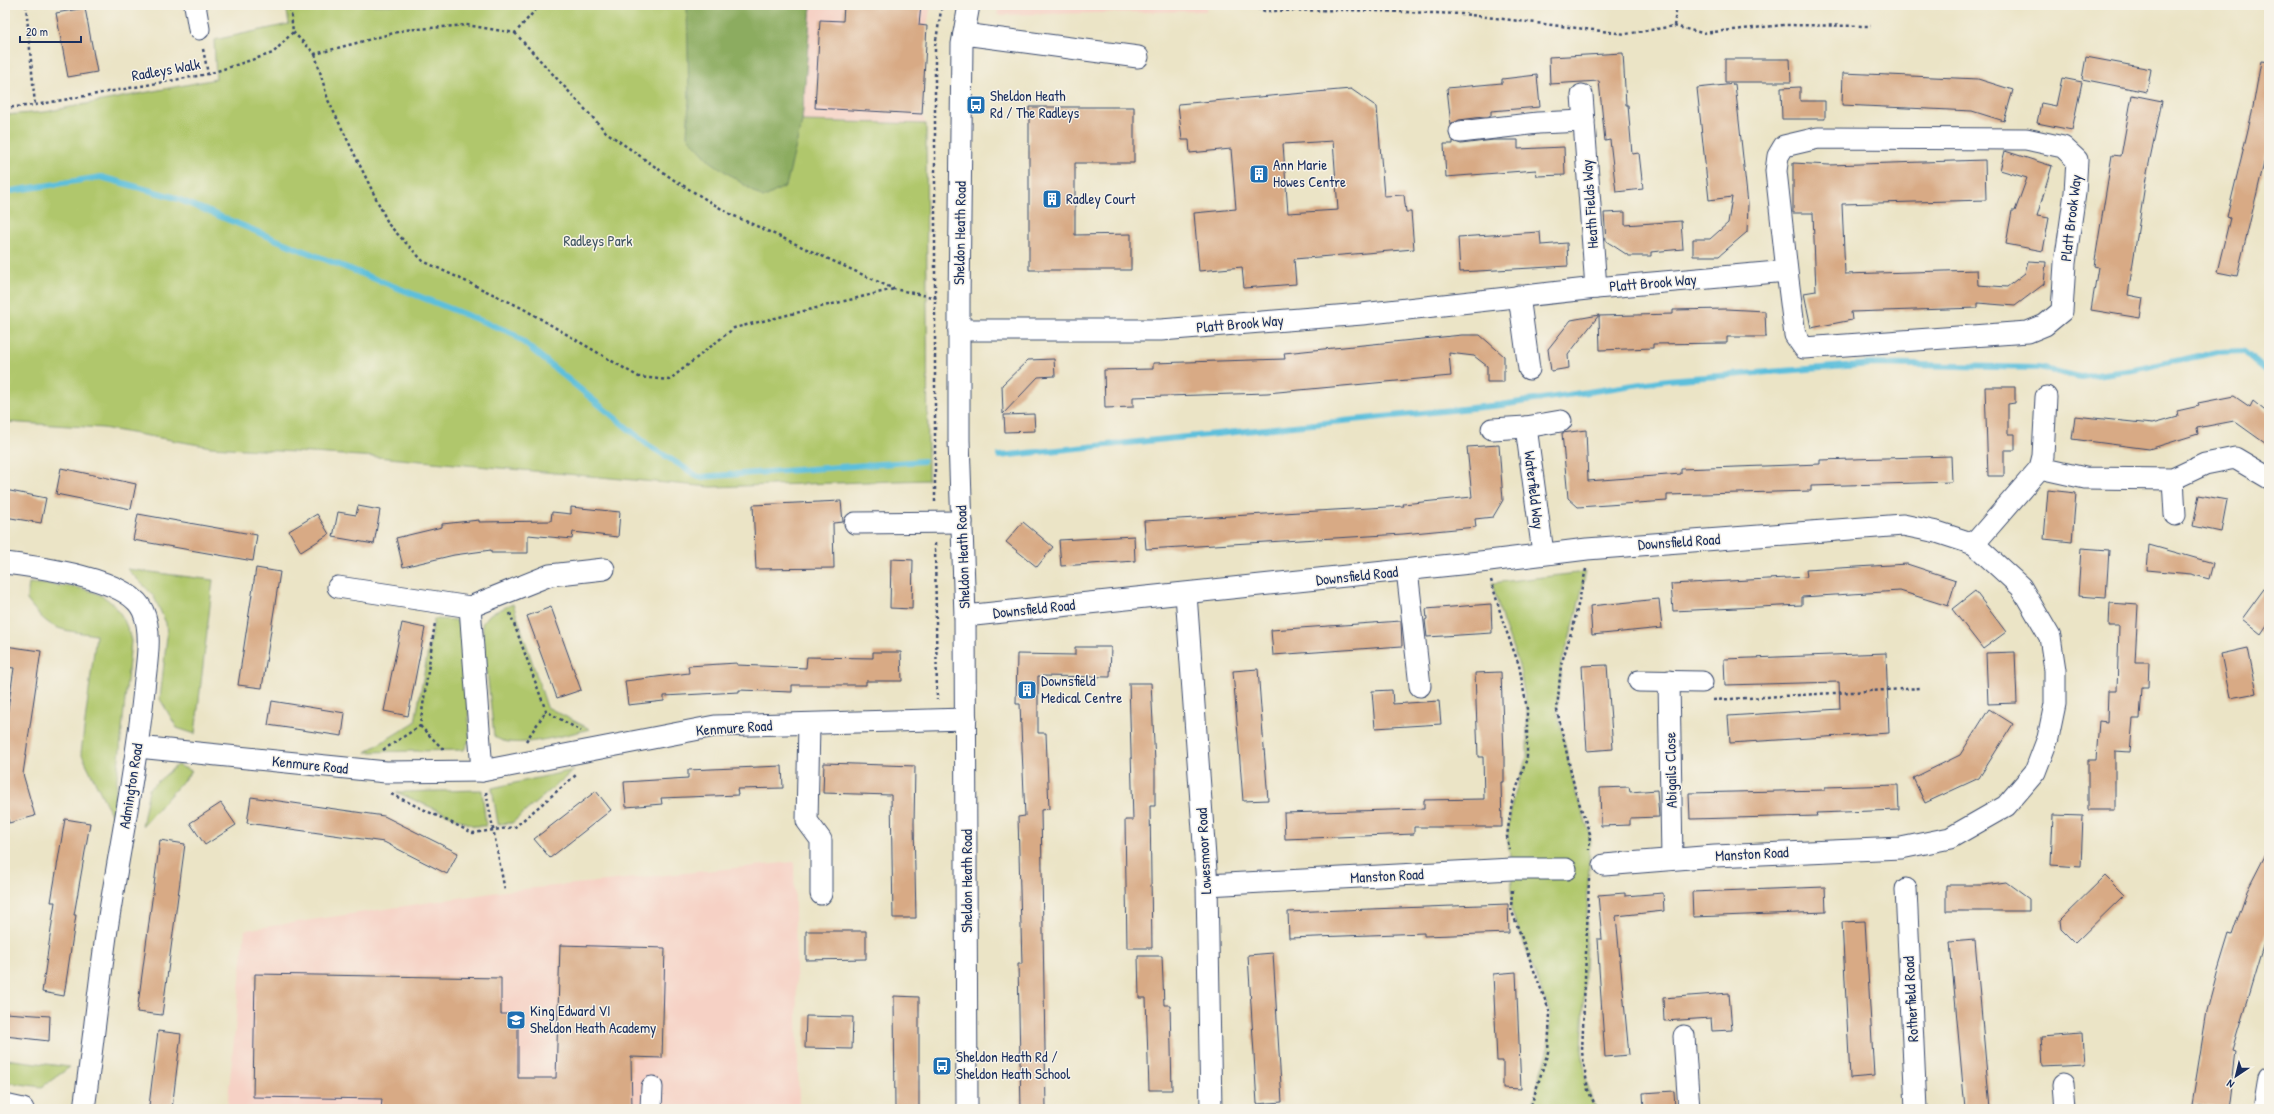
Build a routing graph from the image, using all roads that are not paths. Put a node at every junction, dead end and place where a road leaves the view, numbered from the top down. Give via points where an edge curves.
1 (194, 5) edge
2 (969, 5) edge
3 (199, 29) road end
4 (964, 34) junction
5 (1138, 57) dead end
6 (1582, 95) dead end
7 (1584, 121) junction
8 (1460, 132) dead end
9 (1787, 271) junction
10 (1596, 288) junction
11 (1519, 296) junction
12 (959, 330) junction
13 (1530, 369) dead end
14 (2046, 397) dead end
15 (1561, 421) dead end
16 (1526, 427) junction
17 (1492, 429) dead end
18 (2040, 468) junction
19 (2269, 478) edge
20 (2173, 479) junction
21 (2175, 515) dead end
22 (962, 522) junction
23 (855, 523) dead end
24 (1974, 544) junction
25 (1543, 553) junction
26 (5, 563) edge
27 (604, 569) dead end
28 (1407, 570) junction
29 (338, 586) dead end
30 (1186, 594) junction
31 (470, 607) junction
32 (965, 616) junction
33 (1639, 681) dead end
34 (1669, 681) junction
35 (1420, 686) dead end
36 (1706, 691) road end
37 (966, 719) junction
38 (810, 724) junction
39 (138, 747) junction
40 (482, 771) junction
41 (1901, 848) joint
42 (1672, 859) junction
43 (1594, 865) road end
44 (1566, 869) dead end
45 (1208, 885) junction
46 (1906, 888) dead end
47 (821, 894) dead end
48 (1684, 1036) dead end
49 (2269, 1078) edge
50 (2063, 1084) dead end
51 (652, 1087) dead end
52 (5, 1105) edge
53 (23, 1109) edge
54 (84, 1109) edge
55 (651, 1109) edge
56 (967, 1109) edge
57 (1211, 1109) edge
58 (1689, 1109) edge
59 (1916, 1109) edge
60 (2065, 1109) edge
61 (2264, 1109) edge

1 - 3 street
2 - 4 street, Sheldon Heath Road
4 - 5 street
4 - 12 street, Sheldon Heath Road
6 - 7 street, Heath Fields Way
7 - 8 street via 1538,123
7 - 10 street, Heath Fields Way
9 - 9 street, Platt Brook Way via 1776,170 1778,156 1784,146 1818,138 2026,139 2063,147 2077,160 2062,311 2028,332 1804,348 1795,335
9 - 10 street, Platt Brook Way
10 - 11 street, Platt Brook Way
11 - 12 street, Platt Brook Way via 1362,314 1161,330
11 - 13 street
12 - 22 street, Sheldon Heath Road
14 - 18 street
15 - 16 street
16 - 17 street
16 - 25 street, Waterfield Way
18 - 20 street via 2085,478
18 - 24 street
19 - 20 street via 2235,458 2205,464
20 - 21 street
22 - 23 street
22 - 32 street, Sheldon Heath Road
24 - 25 street, Downsfield Road via 1938,532 1903,525
24 - 41 street, Downsfield Road via 2021,587 2050,637 2055,670 2055,704 2048,738 2035,772 2006,806 1950,838
25 - 28 street, Downsfield Road
26 - 39 street, Admington Road via 51,569 117,586 133,598 143,611 148,642
27 - 31 street via 550,575
28 - 30 street, Downsfield Road
28 - 35 street
29 - 31 street
30 - 32 street, Downsfield Road
30 - 45 street, Lowesmoor Road
31 - 40 street
32 - 37 street, Sheldon Heath Road
33 - 34 street
34 - 36 street
34 - 42 street, Abigails Close
37 - 38 street, Kenmure Road
37 - 56 street, Sheldon Heath Road
38 - 40 street, Kenmure Road via 715,726
38 - 47 street via 808,821 821,840
39 - 40 street, Kenmure Road via 386,772
39 - 54 street, Admington Road via 106,936
41 - 42 street, Manston Road
42 - 43 street, Manston Road
44 - 45 street, Manston Road via 1512,869
45 - 57 street, Lowesmoor Road
46 - 59 street, Rotherfield Road
48 - 58 street
49 - 61 street
50 - 60 street
51 - 55 street
52 - 53 street

